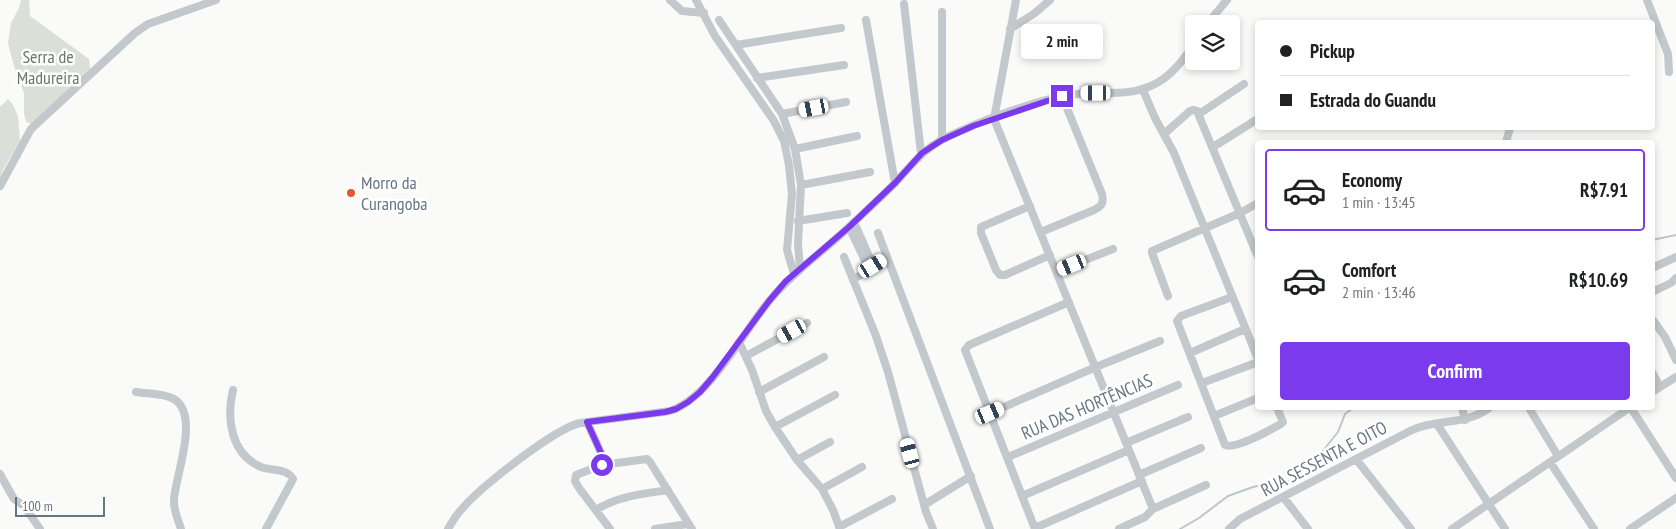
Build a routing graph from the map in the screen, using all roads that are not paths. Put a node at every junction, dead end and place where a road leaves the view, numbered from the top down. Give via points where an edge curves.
1 (216, 0) edge
2 (670, 0) edge
3 (696, 0) edge
4 (1016, 0) edge
5 (1050, 0) edge
6 (1227, 0) edge
7 (1647, 0) edge
8 (904, 4) dead end
9 (942, 12) dead end
10 (704, 13) junction
11 (1214, 15) edge
12 (719, 20) dead end
13 (866, 20) dead end
14 (1650, 20) edge
15 (840, 28) dead end
16 (1010, 29) junction
17 (1655, 30) edge
18 (736, 45) junction
19 (1185, 56) edge
20 (844, 65) dead end
21 (1670, 72) dead end
22 (757, 78) junction
23 (1244, 84) dead end
24 (1143, 90) junction
25 (1062, 96) junction
26 (846, 102) dead end
27 (782, 114) junction
28 (1199, 114) junction
29 (994, 119) junction
30 (1255, 121) edge
31 (1164, 134) junction
32 (857, 136) dead end
33 (942, 140) junction
34 (1213, 147) junction
35 (795, 148) junction
36 (922, 153) junction
37 (870, 172) dead end
38 (895, 183) junction
39 (800, 185) junction
40 (0, 186) edge
41 (1255, 205) edge
42 (1030, 206) junction
43 (847, 213) dead end
44 (1240, 213) junction
45 (798, 221) junction
46 (852, 224) junction
47 (1204, 228) junction
48 (1041, 232) junction
49 (878, 233) dead end
50 (1114, 249) dead end
51 (1255, 250) edge
52 (1050, 255) junction
53 (844, 257) dead end
54 (887, 257) junction
55 (1676, 257) edge
56 (871, 267) junction
57 (1655, 267) edge
58 (1057, 271) junction
59 (797, 272) junction
60 (1676, 278) edge
61 (853, 280) junction
62 (1655, 291) edge
63 (1168, 296) dead end
64 (1232, 297) junction
65 (1069, 302) junction
66 (807, 323) dead end
67 (1655, 324) edge
68 (1245, 328) junction
69 (739, 342) junction
70 (1160, 342) dead end
71 (1190, 353) junction
72 (1255, 353) edge
73 (746, 356) junction
74 (824, 357) dead end
75 (1676, 360) edge
76 (1255, 362) edge
77 (1096, 367) junction
78 (1676, 377) edge
79 (1655, 378) edge
80 (1202, 384) junction
81 (1178, 385) dead end
82 (1660, 387) junction
83 (232, 390) dead end
84 (1655, 390) edge
85 (136, 392) dead end
86 (759, 392) junction
87 (834, 395) dead end
88 (1255, 399) edge
89 (1278, 410) edge
90 (1486, 410) edge
91 (1530, 410) edge
92 (1624, 410) edge
93 (1628, 410) edge
94 (1114, 412) junction
95 (990, 413) junction
96 (1464, 414) edge
97 (1214, 416) junction
98 (1188, 417) dead end
99 (587, 422) junction
100 (1437, 424) junction
101 (775, 427) junction
102 (830, 442) dead end
103 (1128, 447) junction
104 (1201, 448) dead end
105 (1558, 456) junction
106 (1008, 457) junction
107 (1356, 459) junction
108 (797, 460) junction
109 (1550, 462) junction
110 (606, 464) junction
111 (862, 468) dead end
112 (0, 474) edge
113 (971, 476) junction
114 (1140, 478) junction
115 (1676, 478) edge
116 (1206, 485) dead end
117 (822, 489) junction
118 (668, 490) junction
119 (1022, 496) junction
120 (1284, 498) junction
121 (1676, 498) edge
122 (892, 499) dead end
123 (1488, 503) junction
124 (924, 505) junction
125 (1153, 509) junction
126 (596, 510) junction
127 (690, 526) edge
128 (840, 528) edge
129 (1035, 528) edge
130 (40, 529) edge
131 (181, 529) edge
132 (266, 529) edge
133 (448, 529) edge
134 (610, 529) edge
135 (655, 529) edge
136 (932, 529) edge
137 (990, 529) edge
138 (1119, 529) edge
139 (1229, 529) edge
140 (1308, 529) edge
141 (1411, 529) edge
142 (1452, 529) edge
143 (1505, 529) edge
144 (1594, 529) edge
145 (1630, 529) edge

1 - 40 street via 148,24 135,32 31,128
2 - 10 street via 682,11
3 - 10 street
4 - 16 street
5 - 16 street
6 - 11 street
7 - 14 street
8 - 36 street
9 - 33 street
10 - 59 street via 715,36 774,120 784,141 792,194 787,250
12 - 18 street
13 - 38 street
15 - 18 street
16 - 29 street
17 - 21 street via 1668,54
18 - 22 street
19 - 24 street via 1173,72
20 - 22 street
22 - 27 street
23 - 28 street
24 - 25 street
24 - 31 street
25 - 29 street
25 - 48 street via 1103,202 1094,210
26 - 27 street
27 - 35 street
28 - 31 street via 1195,110 1190,111
28 - 34 street
29 - 33 street
29 - 42 street
30 - 34 street
31 - 47 street
32 - 35 street
33 - 36 street
34 - 44 street
35 - 39 street
36 - 38 street
37 - 39 street
38 - 46 street
39 - 45 street
41 - 44 street
42 - 48 street
42 - 52 street via 980,229 996,270 1000,275 1006,275
43 - 45 street
44 - 47 street
44 - 51 street
45 - 59 street
46 - 56 street
46 - 59 street
47 - 63 street via 1152,252
47 - 64 street
48 - 52 street
49 - 54 street
50 - 58 street
52 - 58 street
53 - 61 street
54 - 56 street
54 - 113 street
55 - 57 street
56 - 61 street
58 - 65 street
59 - 69 street via 769,301
60 - 62 street
61 - 124 street via 888,372
64 - 68 street
64 - 71 street via 1178,319 1177,324
65 - 77 street
65 - 95 street via 966,348 965,354
66 - 73 street
67 - 75 street
68 - 71 street
68 - 72 street
69 - 73 street
69 - 99 street via 700,392 681,406 665,412
70 - 77 street
71 - 80 street
73 - 86 street
74 - 86 street
76 - 80 street
77 - 94 street
77 - 95 street
78 - 82 street
79 - 82 street
80 - 97 street
81 - 94 street, RUA DAS HORTÊNCIAS
82 - 84 street
83 - 132 street via 230,418 238,447 246,458 292,478
85 - 131 street via 172,398 181,405 186,416 174,500
86 - 101 street
87 - 101 street
88 - 97 street
89 - 97 street via 1281,424 1232,446 1226,446
90 - 96 street, RUA SESSENTA E OITO via 1478,415
91 - 105 street
92 - 105 street
93 - 115 street
94 - 103 street
94 - 106 street, RUA DAS HORTÊNCIAS
95 - 106 street
96 - 100 street, RUA SESSENTA E OITO
98 - 103 street
99 - 110 street
99 - 133 street via 561,430 511,466 472,499
100 - 107 street, RUA SESSENTA E OITO via 1417,427
100 - 123 street
101 - 108 street
102 - 108 street
103 - 114 street
103 - 119 street
104 - 114 street
105 - 109 street
106 - 119 street
107 - 120 street, RUA SESSENTA E OITO
107 - 141 street
108 - 117 street
109 - 123 street
109 - 144 street
110 - 118 street via 648,460
110 - 126 street via 575,478
111 - 117 street
112 - 130 street via 14,499 24,506
113 - 124 street
113 - 137 street
114 - 125 street
114 - 129 street
116 - 125 street
117 - 128 street
118 - 126 street via 618,499
118 - 127 street
119 - 129 street
120 - 139 street, RUA SESSENTA E OITO via 1240,519
120 - 140 street
121 - 145 street
122 - 128 street
123 - 142 street
123 - 143 street
124 - 136 street
125 - 138 street via 1145,517
126 - 134 street
127 - 135 street

